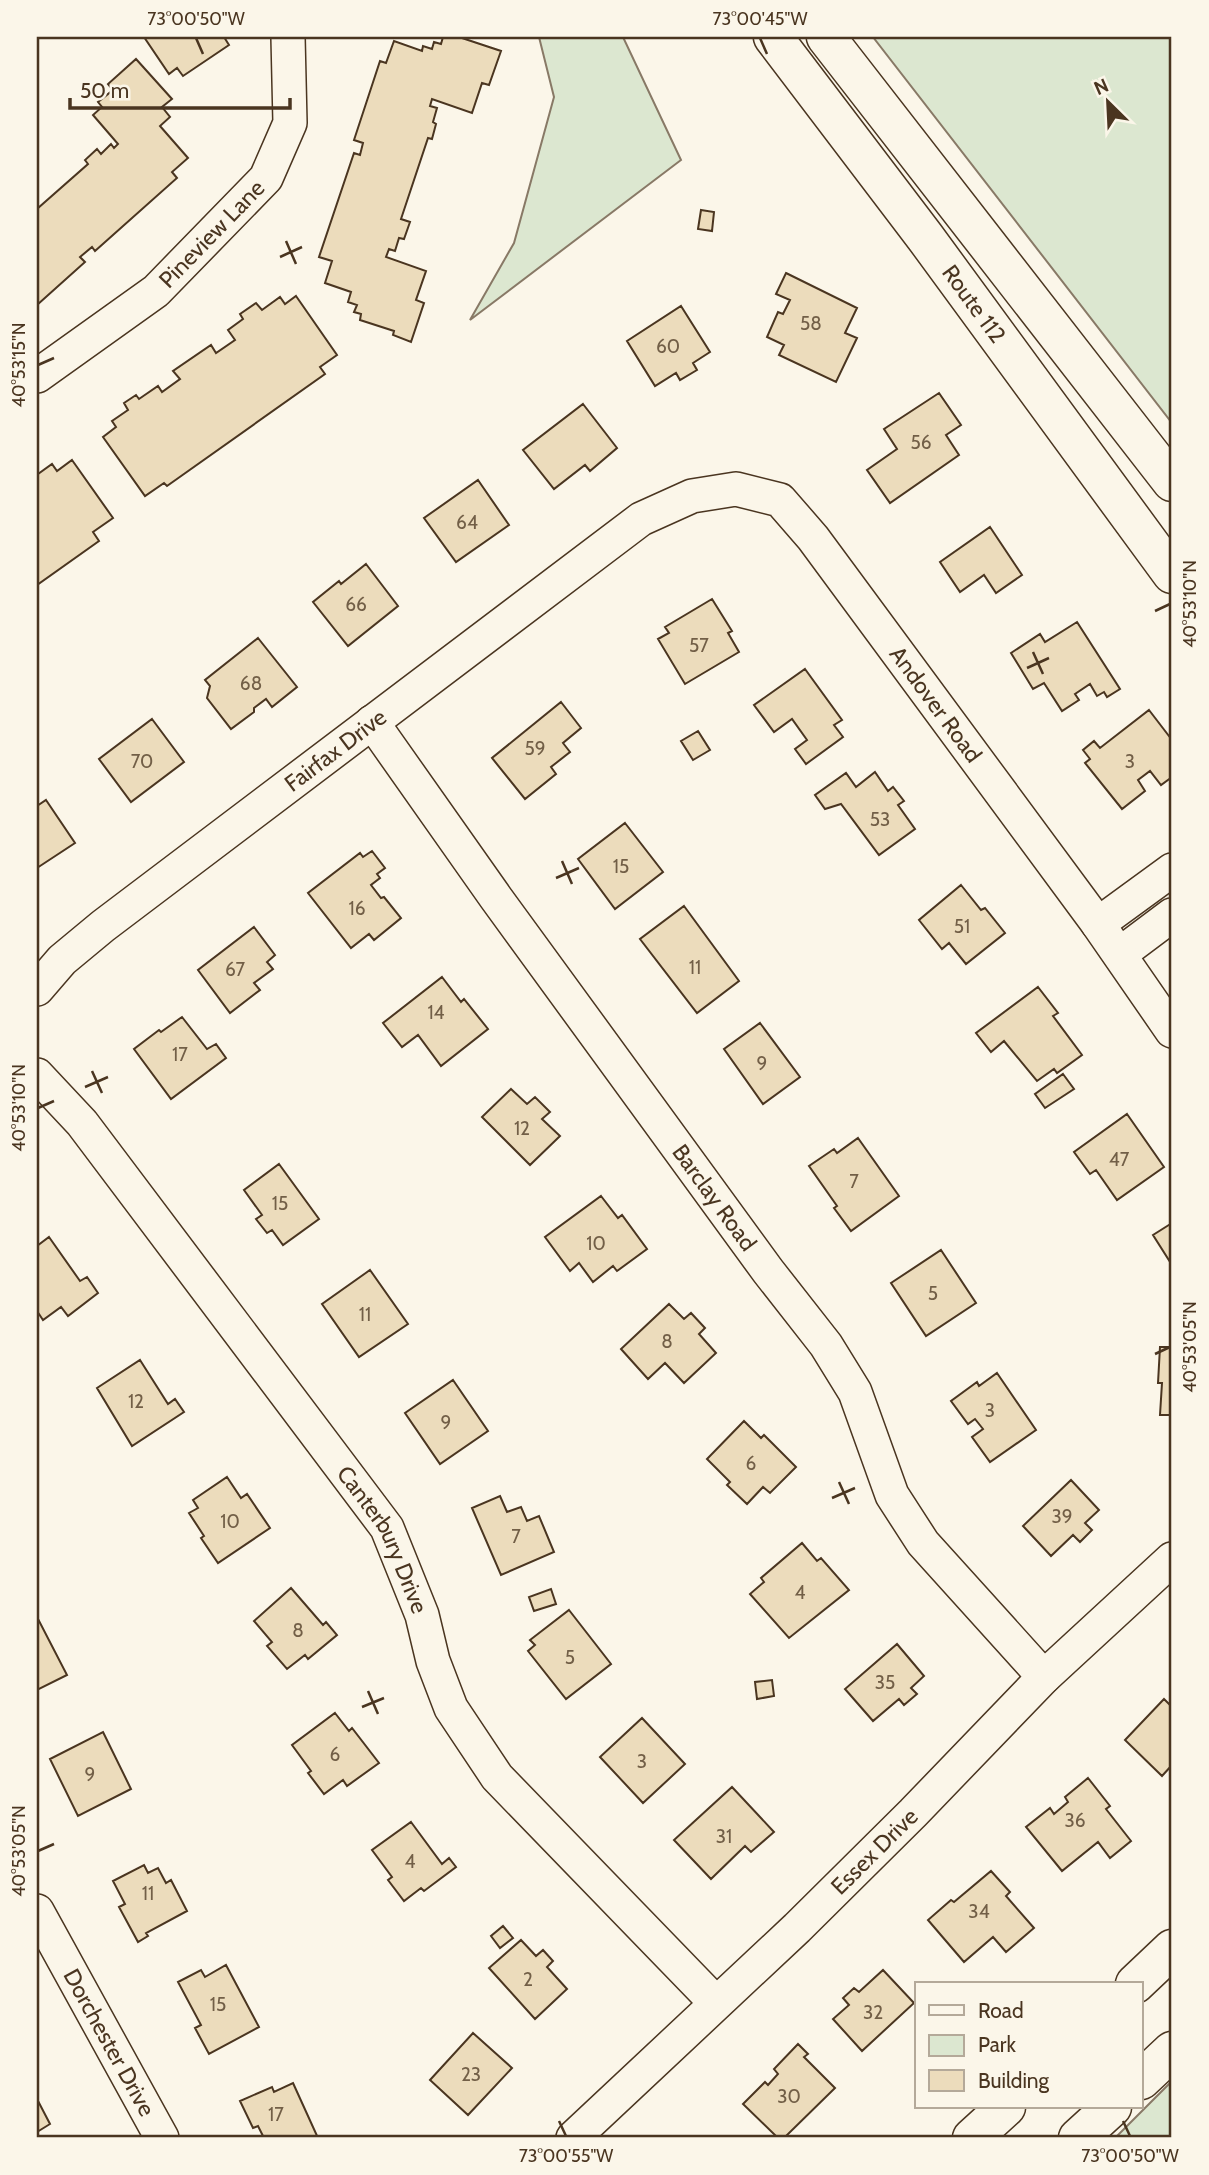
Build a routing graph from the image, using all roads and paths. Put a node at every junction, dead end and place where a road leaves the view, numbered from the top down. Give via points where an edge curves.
1 (288, 37) edge
2 (773, 37) edge
3 (826, 37) edge
4 (37, 376) edge
5 (1172, 482) edge
6 (641, 520) joint
7 (1172, 574) edge
8 (372, 722) junction
9 (1172, 870) edge
10 (1172, 915) edge
11 (1098, 924) junction
12 (1120, 954) junction
13 (37, 989) edge
14 (1172, 1031) edge
15 (37, 1075) edge
16 (1172, 1559) edge
17 (1044, 1676) junction
18 (37, 1911) edge
19 (1172, 1949) edge
20 (1137, 1982) edge
21 (715, 2002) junction
22 (1172, 2051) edge
23 (1142, 2079) edge
24 (1005, 2108) edge
25 (1111, 2108) edge
26 (162, 2138) edge
27 (573, 2138) edge
28 (972, 2138) edge
29 (1078, 2138) edge

1 - 4 street, Pineview Lane via 290,123 266,178 156,291
2 - 7 main road, Route 112
3 - 5 main road, Route 112
6 - 8 street, Fairfax Drive
6 - 11 street, Andover Road via 692,496 736,489 780,500 813,538
8 - 13 street, Fairfax Drive via 103,926 62,960
8 - 17 street, Barclay Road via 826,1345 855,1391 892,1495 923,1543
9 - 11 street
10 - 12 street
11 - 12 street, Andover Road
12 - 14 street, Andover Road
15 - 21 street, Canterbury Drive via 82,1123 387,1528 422,1615 451,1708 497,1777
16 - 17 street, Essex Drive
17 - 21 street, Essex Drive via 797,1928
18 - 26 street, Dorchester Drive
19 - 20 main road
21 - 27 street, Essex Drive
22 - 23 main road
24 - 28 main road
25 - 29 main road

